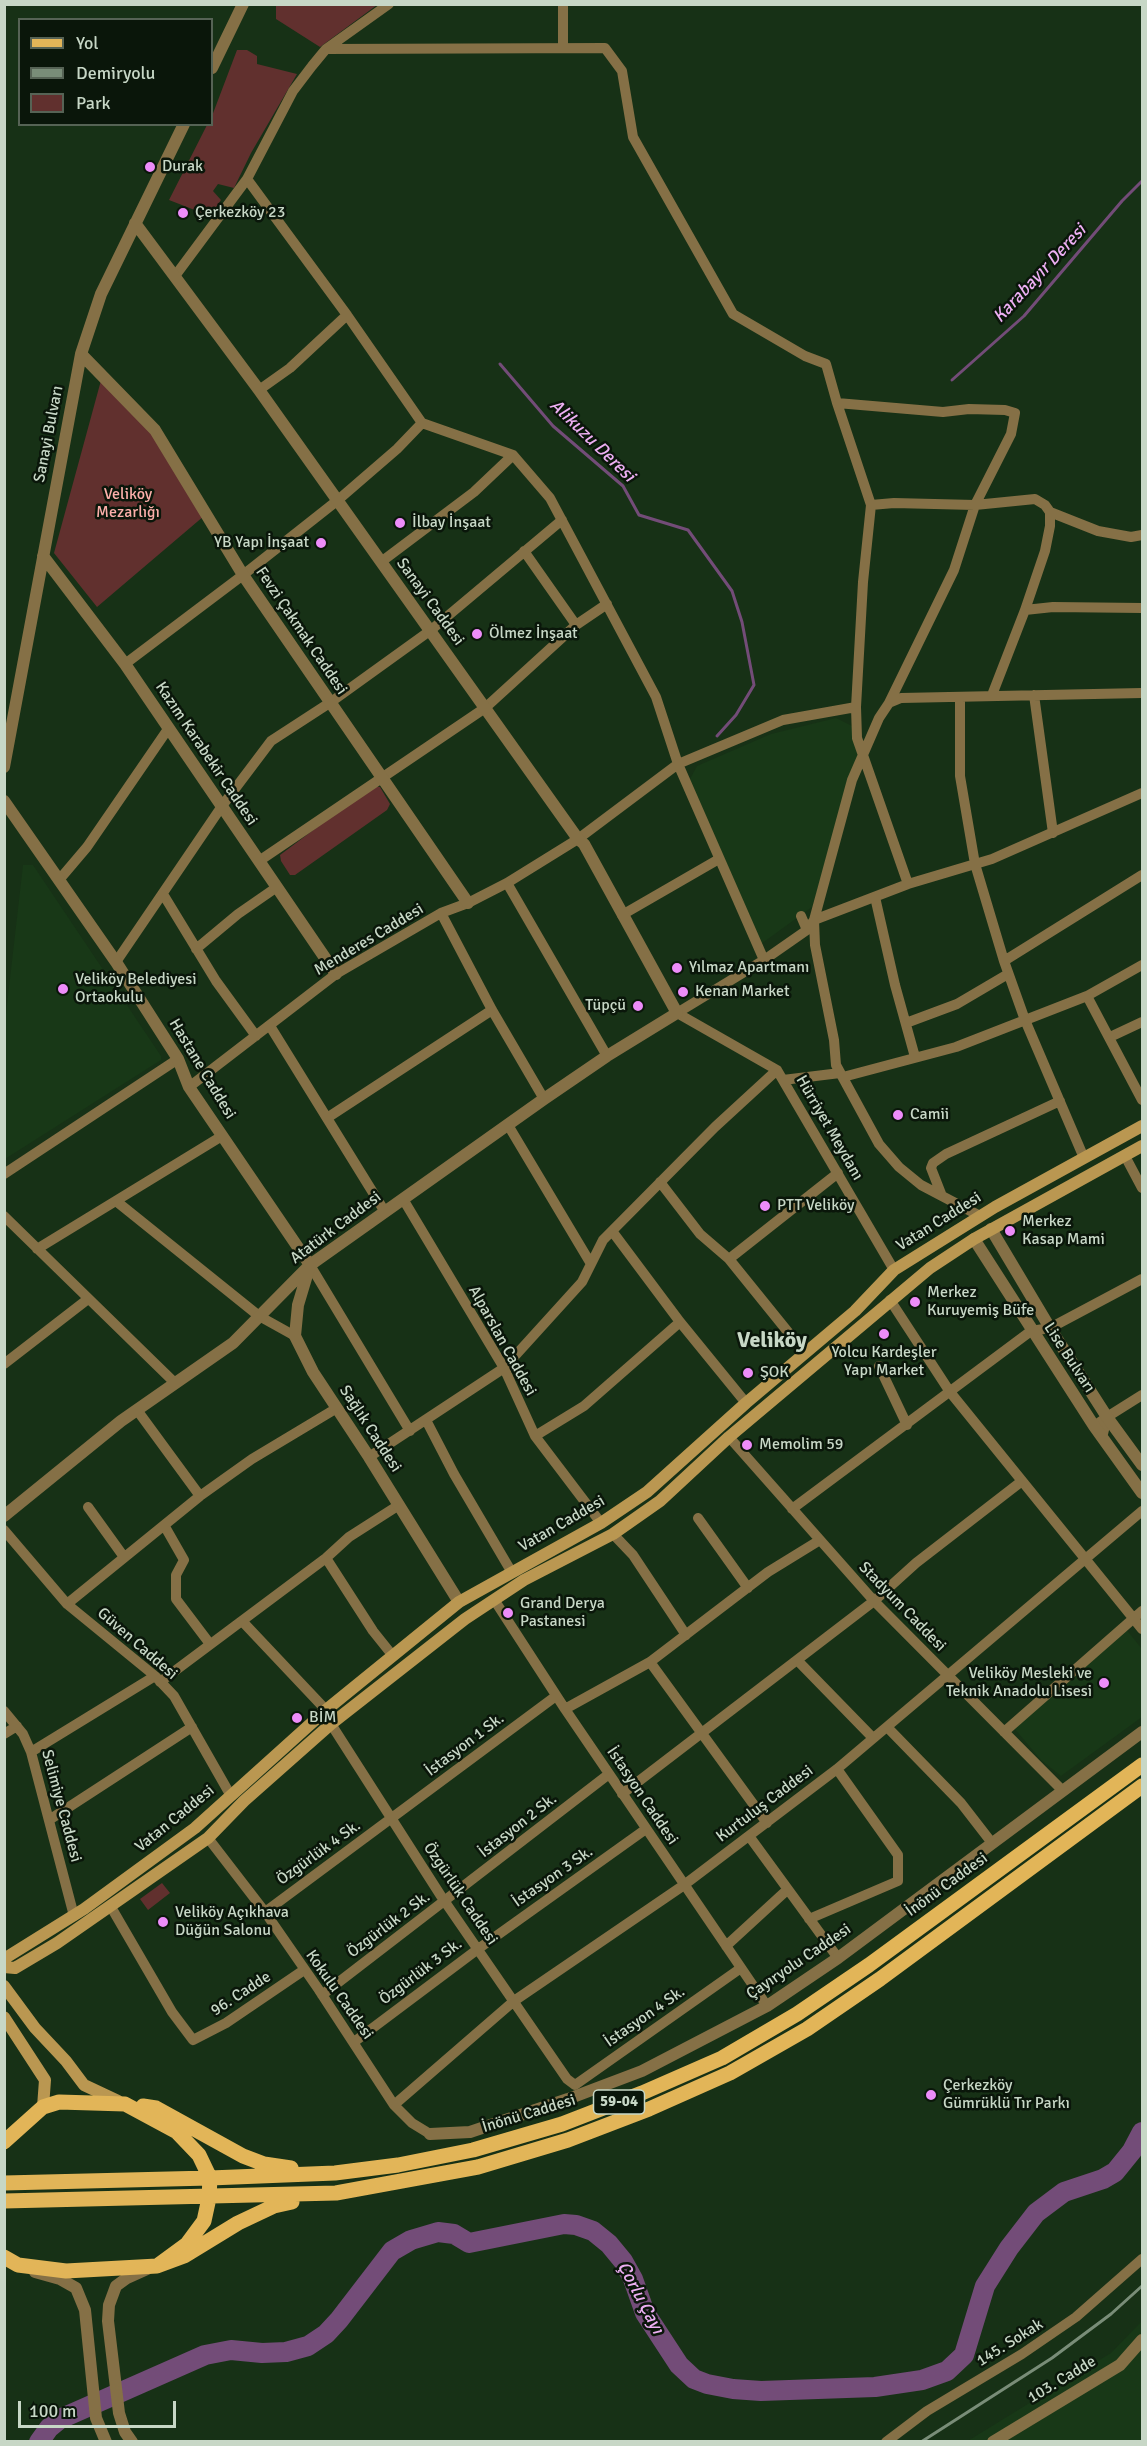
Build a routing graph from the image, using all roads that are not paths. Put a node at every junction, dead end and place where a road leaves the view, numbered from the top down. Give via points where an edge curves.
1 (243, 4) edge
2 (389, 4) edge
3 (563, 4) edge
4 (563, 48) junction
5 (326, 49) junction
6 (213, 66) edge
7 (183, 126) edge
8 (247, 178) junction
9 (135, 223) junction
10 (174, 276) junction
11 (347, 315) junction
12 (81, 354) junction
13 (259, 390) junction
14 (837, 402) junction
15 (422, 423) junction
16 (513, 455) junction
17 (338, 500) junction
18 (871, 505) junction
19 (975, 505) junction
20 (1050, 512) junction
21 (562, 520) junction
22 (1143, 536) edge
23 (524, 551) junction
24 (43, 556) junction
25 (381, 562) junction
26 (243, 575) junction
27 (607, 604) junction
28 (1143, 608) edge
29 (1025, 610) junction
30 (576, 625) junction
31 (431, 630) junction
32 (125, 664) junction
33 (1142, 693) edge
34 (992, 695) junction
35 (1035, 695) junction
36 (960, 697) junction
37 (331, 702) junction
38 (889, 703) junction
39 (856, 707) junction
40 (485, 708) junction
41 (168, 729) junction
42 (863, 752) junction
43 (678, 764) junction
44 (4, 767) edge
45 (382, 778) junction
46 (1143, 793) edge
47 (4, 801) edge
48 (222, 806) junction
49 (1053, 832) junction
50 (578, 839) junction
51 (719, 859) junction
52 (259, 861) junction
53 (975, 864) junction
54 (1143, 876) edge
55 (59, 880) junction
56 (507, 883) junction
57 (908, 884) junction
58 (277, 887) junction
59 (163, 894) junction
60 (875, 897) junction
61 (468, 903) junction
62 (441, 913) junction
63 (622, 915) junction
64 (801, 916) dead end
65 (814, 920) junction
66 (807, 930) junction
67 (196, 949) junction
68 (764, 960) junction
69 (1004, 961) junction
70 (116, 962) junction
71 (1143, 965) edge
72 (336, 974) junction
73 (1008, 974) junction
74 (1087, 996) junction
75 (492, 1010) junction
76 (677, 1013) junction
77 (1025, 1020) junction
78 (906, 1023) junction
79 (1143, 1023) edge
80 (270, 1026) junction
81 (256, 1036) junction
82 (1110, 1037) junction
83 (607, 1056) junction
84 (915, 1057) junction
85 (178, 1059) junction
86 (780, 1075) junction
87 (841, 1075) junction
88 (189, 1087) junction
89 (544, 1099) junction
90 (1143, 1100) edge
91 (1060, 1101) junction
92 (327, 1118) junction
93 (508, 1125) junction
94 (1143, 1126) edge
95 (222, 1136) junction
96 (1143, 1146) edge
97 (1125, 1156) junction
98 (1084, 1158) junction
99 (838, 1173) junction
100 (4, 1174) edge
101 (660, 1182) junction
102 (1143, 1188) edge
103 (942, 1196) junction
104 (403, 1199) junction
105 (116, 1201) junction
106 (385, 1212) junction
107 (4, 1216) edge
108 (980, 1216) junction
109 (991, 1229) junction
110 (612, 1231) junction
111 (974, 1239) junction
112 (37, 1249) junction
113 (729, 1259) junction
114 (591, 1264) junction
115 (310, 1265) junction
116 (894, 1270) junction
117 (1143, 1279) edge
118 (88, 1299) junction
119 (890, 1300) junction
120 (260, 1316) junction
121 (680, 1322) junction
122 (1050, 1328) junction
123 (1031, 1331) junction
124 (295, 1336) junction
125 (805, 1353) junction
126 (4, 1364) edge
127 (879, 1366) dead end
128 (504, 1368) junction
129 (174, 1383) junction
130 (950, 1392) junction
131 (1143, 1395) edge
132 (746, 1403) junction
133 (337, 1408) junction
134 (137, 1410) junction
135 (1107, 1417) junction
136 (426, 1420) junction
137 (907, 1425) junction
138 (1094, 1426) junction
139 (410, 1431) junction
140 (535, 1436) junction
141 (729, 1437) junction
142 (1102, 1437) junction
143 (369, 1457) junction
144 (1143, 1465) edge
145 (1022, 1481) junction
146 (1143, 1493) edge
147 (200, 1496) junction
148 (399, 1504) junction
149 (88, 1507) dead end
150 (792, 1509) junction
151 (6, 1510) edge
152 (1143, 1511) edge
153 (698, 1518) dead end
154 (601, 1523) junction
155 (164, 1525) junction
156 (4, 1530) edge
157 (613, 1534) junction
158 (820, 1540) junction
159 (124, 1557) junction
160 (327, 1558) junction
161 (1085, 1559) junction
162 (511, 1571) junction
163 (748, 1588) junction
164 (471, 1594) junction
165 (495, 1601) junction
166 (874, 1601) junction
167 (459, 1602) junction
168 (67, 1604) junction
169 (481, 1609) junction
170 (1138, 1615) edge
171 (242, 1620) junction
172 (1143, 1629) edge
173 (686, 1635) junction
174 (210, 1644) junction
175 (393, 1656) junction
176 (798, 1660) junction
177 (650, 1662) junction
178 (947, 1675) junction
179 (158, 1679) junction
180 (556, 1696) junction
181 (565, 1709) junction
182 (326, 1710) junction
183 (4, 1712) edge
184 (331, 1724) junction
185 (17, 1726) junction
186 (887, 1726) junction
187 (192, 1727) junction
188 (1004, 1732) junction
189 (1143, 1732) edge
190 (4, 1734) edge
191 (703, 1734) junction
192 (873, 1738) junction
193 (31, 1752) junction
194 (1143, 1765) edge
195 (837, 1769) junction
196 (609, 1774) junction
197 (1143, 1786) edge
198 (1062, 1790) junction
199 (622, 1794) junction
200 (231, 1796) junction
201 (392, 1818) junction
202 (49, 1820) junction
203 (766, 1822) junction
204 (646, 1829) junction
205 (749, 1836) junction
206 (208, 1838) junction
207 (992, 1843) junction
208 (684, 1885) junction
209 (787, 1890) junction
210 (446, 1901) junction
211 (111, 1907) junction
212 (265, 1912) junction
213 (74, 1916) junction
214 (809, 1919) junction
215 (726, 1946) junction
216 (478, 1949) junction
217 (838, 1958) junction
218 (4, 1962) edge
219 (4, 1967) edge
220 (741, 1968) junction
221 (304, 1970) junction
222 (4, 1986) edge
223 (322, 1995) junction
224 (514, 2001) junction
225 (767, 2006) junction
226 (4, 2017) edge
227 (354, 2042) junction
228 (567, 2079) joint
229 (125, 2104) junction
230 (394, 2105) junction
231 (43, 2107) junction
232 (4, 2127) edge
233 (430, 2134) joint
234 (4, 2142) edge
235 (335, 2173) junction
236 (210, 2178) junction
237 (4, 2183) edge
238 (336, 2193) junction
239 (209, 2198) junction
240 (4, 2201) edge
241 (1143, 2259) edge
242 (9, 2260) edge
243 (157, 2265) junction
244 (1143, 2340) edge
245 (106, 2442) edge
246 (132, 2442) edge
247 (886, 2442) edge
248 (993, 2442) edge

1 - 6 street
2 - 5 street
3 - 4 street
4 - 5 street
4 - 14 street via 605,48 622,71 633,137 733,314 826,364
5 - 8 street via 293,91
7 - 9 street, Sanayi Bulvarı
8 - 10 street
8 - 11 street
9 - 10 street, Sanayi Caddesi
9 - 12 street, Sanayi Bulvarı via 100,294
10 - 13 street, Sanayi Caddesi
11 - 13 street via 290,368
11 - 15 street
12 - 24 street, Sanayi Bulvarı
12 - 26 street, Fevzi Çakmak Caddesi via 155,430
13 - 17 street, Sanayi Caddesi
14 - 18 street
14 - 19 street via 943,412 1014,412 1011,434
15 - 16 street
15 - 17 street
16 - 21 street via 550,498
16 - 25 street via 474,492
17 - 25 street, Sanayi Caddesi
17 - 26 street
18 - 19 street
18 - 39 street
19 - 20 street via 1035,499
19 - 38 street via 954,570
20 - 22 street via 1098,531
20 - 29 street via 1044,551
21 - 23 street
21 - 27 street
23 - 30 street
23 - 31 street
24 - 32 street, Kazım Karabekir Caddesi
24 - 44 street, Sanayi Bulvarı
25 - 31 street, Sanayi Caddesi
26 - 32 street
26 - 37 street, Fevzi Çakmak Caddesi
27 - 30 street
27 - 43 street via 656,697
28 - 29 street
29 - 34 street
30 - 40 street
31 - 37 street
31 - 40 street, Sanayi Caddesi
32 - 41 street, Kazım Karabekir Caddesi
33 - 35 street
34 - 35 street
34 - 36 street
35 - 49 street
36 - 38 street via 901,698
36 - 53 street via 960,776
37 - 45 street, Fevzi Çakmak Caddesi
37 - 48 street via 271,741
38 - 42 street
39 - 42 street via 857,738
39 - 43 street, Menderes Caddesi via 783,720
40 - 45 street
40 - 50 street, Sanayi Caddesi
41 - 48 street, Kazım Karabekir Caddesi
41 - 55 street via 87,847
42 - 57 street
42 - 65 street via 843,809
43 - 50 street, Menderes Caddesi
43 - 51 street
45 - 52 street
45 - 61 street, Fevzi Çakmak Caddesi
46 - 49 street
47 - 55 street, Hastane Caddesi
48 - 52 street, Kazım Karabekir Caddesi
48 - 59 street
49 - 53 street
50 - 56 street, Menderes Caddesi
50 - 63 street, Sanayi Caddesi
51 - 63 street
51 - 68 street
52 - 58 street, Kazım Karabekir Caddesi
53 - 57 street
53 - 69 street
54 - 69 street
55 - 70 street, Hastane Caddesi
56 - 61 street, Menderes Caddesi
56 - 83 street
57 - 60 street
58 - 67 street
58 - 72 street, Kazım Karabekir Caddesi
59 - 67 street
59 - 70 street
60 - 65 street
60 - 78 street
61 - 62 street, Menderes Caddesi
62 - 72 street, Menderes Caddesi
62 - 75 street
63 - 76 street, Sanayi Caddesi
64 - 66 street
65 - 66 street
65 - 87 street via 815,945
66 - 68 street
67 - 81 street
68 - 76 street
69 - 73 street
70 - 85 street, Hastane Caddesi
71 - 74 street
72 - 80 street, Menderes Caddesi
73 - 77 street
73 - 78 street via 957,1004
74 - 77 street
74 - 82 street
75 - 89 street
75 - 92 street
76 - 83 street, Atatürk Caddesi
76 - 86 street, Hürriyet Meydanı
77 - 84 street via 956,1047
77 - 91 street
78 - 84 street
79 - 82 street
80 - 81 street, Menderes Caddesi
80 - 92 street
81 - 88 street, Menderes Caddesi
82 - 90 street
83 - 89 street, Atatürk Caddesi
84 - 87 street
85 - 88 street, Hastane Caddesi
85 - 100 street
86 - 87 street
86 - 99 street, Hürriyet Meydanı
86 - 101 street
87 - 103 street via 892,1160 921,1185
88 - 95 street, Hastane Caddesi
89 - 93 street, Atatürk Caddesi
91 - 98 street
91 - 103 street via 933,1162 931,1168
92 - 106 street
93 - 104 street, Atatürk Caddesi
93 - 114 street
94 - 98 main road, Vatan Caddesi
95 - 105 street
95 - 115 street, Hastane Caddesi
96 - 97 main road, Vatan Caddesi
97 - 102 street
97 - 109 main road, Vatan Caddesi
98 - 108 main road, Vatan Caddesi
99 - 113 street
99 - 116 street, Hürriyet Meydanı
101 - 110 street
101 - 113 street via 700,1234
103 - 108 street
104 - 106 street, Atatürk Caddesi
104 - 128 street, Alparslan Caddesi
105 - 112 street
105 - 120 street
106 - 115 street, Atatürk Caddesi
107 - 112 street
108 - 116 main road, Vatan Caddesi
109 - 111 main road, Vatan Caddesi
109 - 122 street, Lise Bulvarı
110 - 114 street
110 - 121 street
111 - 119 main road, Vatan Caddesi
111 - 123 street, Lise Bulvarı
112 - 118 street
113 - 125 street
114 - 128 street via 582,1282
115 - 120 street, Atatürk Caddesi
115 - 124 street via 298,1305
115 - 139 street
116 - 125 main road, Vatan Caddesi via 855,1311
117 - 122 street
118 - 126 street
118 - 129 street
119 - 130 street
119 - 141 main road, Vatan Caddesi
120 - 124 street
120 - 129 street, Atatürk Caddesi via 232,1342
121 - 132 street
121 - 140 street via 584,1406
122 - 123 street
122 - 135 street, Lise Bulvarı
123 - 130 street
123 - 138 street, Lise Bulvarı
124 - 133 street, Sağlık Caddesi
125 - 132 main road, Vatan Caddesi
127 - 137 street
128 - 136 street
128 - 140 street, Alparslan Caddesi
129 - 134 street, Atatürk Caddesi
130 - 137 street
130 - 145 street
131 - 135 street
132 - 154 main road, Vatan Caddesi via 647,1492
133 - 143 street, Sağlık Caddesi
133 - 147 street via 252,1459
134 - 147 street
134 - 151 street, Atatürk Caddesi
135 - 138 street
135 - 142 street
135 - 144 street, Lise Bulvarı
136 - 139 street
136 - 162 street
137 - 150 street
138 - 142 street, Lise Bulvarı
139 - 143 street
140 - 154 street, Alparslan Caddesi
141 - 150 street, Stadyum Caddesi
141 - 157 main road, Vatan Caddesi via 660,1500
142 - 146 street, Lise Bulvarı
143 - 148 street, Sağlık Caddesi
145 - 161 street
145 - 166 street via 916,1563
147 - 155 street
148 - 160 street via 349,1537
148 - 167 street, Sağlık Caddesi
149 - 159 street
150 - 158 street, Stadyum Caddesi
152 - 161 street, Kurtuluş Caddesi
153 - 163 street
154 - 162 main road, Vatan Caddesi
155 - 159 street
155 - 174 street via 184,1560 176,1575 176,1599
156 - 168 street, Güven Caddesi
157 - 165 main road, Vatan Caddesi via 524,1580
157 - 173 street via 633,1555
158 - 163 street
158 - 166 street, Stadyum Caddesi
159 - 168 street
160 - 171 street
160 - 175 street
161 - 170 street
161 - 178 street, Kurtuluş Caddesi
162 - 164 main road, Vatan Caddesi
163 - 173 street
164 - 167 main road, Vatan Caddesi
164 - 169 main road
165 - 169 main road, Vatan Caddesi
165 - 180 street, İstasyon Caddesi
166 - 176 street
166 - 178 street, Stadyum Caddesi
167 - 175 main road, Vatan Caddesi
168 - 179 street, Güven Caddesi
169 - 184 main road, Vatan Caddesi
170 - 172 street
170 - 188 street
171 - 174 street
171 - 182 street
173 - 177 street
174 - 179 street
175 - 182 main road, Vatan Caddesi
176 - 191 street
176 - 192 street
177 - 181 street
177 - 191 street
178 - 186 street, Kurtuluş Caddesi
178 - 188 street, Stadyum Caddesi
179 - 187 street, Güven Caddesi via 174,1696
179 - 193 street
180 - 181 street, İstasyon Caddesi
180 - 201 street, İstasyon 1 Sk.
181 - 196 street, İstasyon Caddesi
182 - 200 main road, Vatan Caddesi
183 - 185 street, Selimiye Caddesi
184 - 201 street, Özgürlük Caddesi
184 - 206 main road, Vatan Caddesi
185 - 190 street
185 - 193 street, Selimiye Caddesi
186 - 192 street, Kurtuluş Caddesi
186 - 207 street via 962,1803
187 - 200 street, Güven Caddesi
187 - 202 street
188 - 198 street, Stadyum Caddesi
189 - 198 street, Çayıryolu Caddesi
191 - 199 street
191 - 203 street
192 - 195 street, Kurtuluş Caddesi
193 - 202 street, Selimiye Caddesi
194 - 235 main road, İnönü Caddesi / 59-04 via 869,1965 722,2058 562,2124 473,2150
195 - 203 street, Kurtuluş Caddesi
195 - 214 street via 898,1855 898,1881
196 - 199 street, İstasyon Caddesi
196 - 210 street, İstasyon 2 Sk.
197 - 238 main road, 59-04 via 880,1979 807,2029 730,2073 568,2140 478,2167
198 - 207 street, Çayıryolu Caddesi
199 - 204 street, İstasyon Caddesi
200 - 213 main road, Vatan Caddesi via 195,1828
201 - 210 street, Özgürlük Caddesi
201 - 212 street, Özgürlük 4 Sk.
202 - 213 street, Selimiye Caddesi
203 - 205 street, Kurtuluş Caddesi
204 - 208 street, İstasyon Caddesi
204 - 216 street, İstasyon 3 Sk.
205 - 208 street, Kurtuluş Caddesi
205 - 209 street
206 - 211 main road, Vatan Caddesi
206 - 212 street, Kokulu Caddesi
207 - 217 street, Çayıryolu Caddesi
208 - 215 street, İstasyon Caddesi
208 - 224 street, Kurtuluş Caddesi
209 - 214 street
209 - 215 street
210 - 216 street, Özgürlük Caddesi
210 - 223 street, Özgürlük 2 Sk.
211 - 219 main road, Vatan Caddesi via 15,1968
211 - 221 street, 96. Cadde via 172,2012 193,2040 226,2023
212 - 221 street, Kokulu Caddesi
213 - 218 main road, Vatan Caddesi
214 - 217 street
215 - 220 street, İstasyon Caddesi
216 - 224 street, Özgürlük Caddesi
216 - 227 street, Özgürlük 3 Sk.
217 - 225 street, Çayıryolu Caddesi
220 - 225 street, İstasyon Caddesi
220 - 228 street, İstasyon 4 Sk. via 575,2085
221 - 223 street, Kokulu Caddesi
222 - 229 main road via 84,2085
223 - 227 street, Kokulu Caddesi
224 - 228 street, Özgürlük Caddesi
224 - 230 street, Kurtuluş Caddesi
225 - 233 street, Çayıryolu Caddesi via 642,2071 508,2121 470,2132
226 - 231 main road via 45,2080
227 - 230 street, Kokulu Caddesi
229 - 231 main road via 59,2102
229 - 235 main road via 156,2108 264,2164
229 - 236 main road via 177,2132 199,2155
230 - 233 street, Kokulu Caddesi
231 - 232 main road
231 - 234 main road
235 - 236 main road, İnönü Caddesi / 59-04
236 - 237 main road, İnönü Caddesi / 59-04
236 - 239 main road
238 - 239 main road, 59-04
238 - 243 main road via 274,2206 184,2256
239 - 240 main road, 59-04
239 - 243 main road via 204,2221 187,2244
241 - 247 street, 145. Sokak via 1077,2317 927,2411
242 - 243 main road via 66,2271
242 - 245 street via 76,2288 85,2310 96,2418
243 - 246 street via 116,2286 109,2305 119,2413
244 - 248 street, 103. Cadde via 1120,2364

